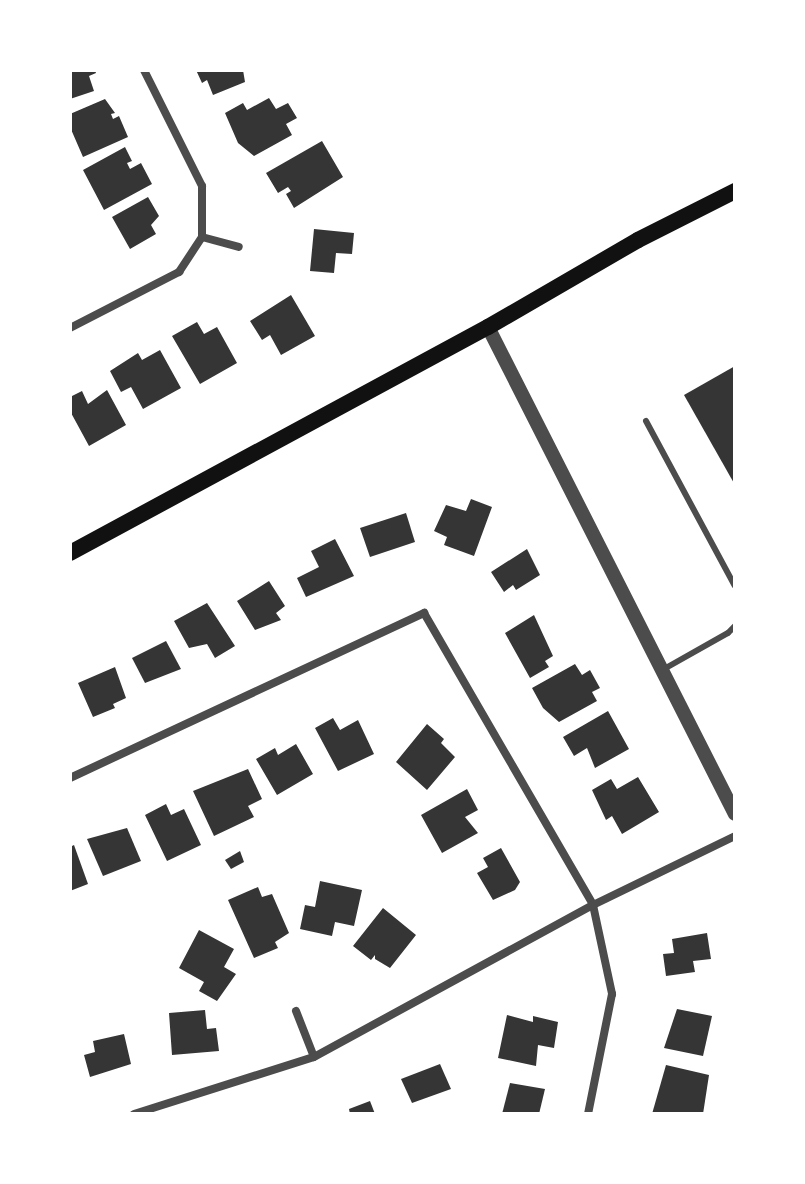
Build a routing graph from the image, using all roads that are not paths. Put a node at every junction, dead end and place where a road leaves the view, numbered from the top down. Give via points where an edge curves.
1 (144, 70) edge
2 (735, 191) edge
3 (202, 237) junction
4 (239, 247) dead end
5 (488, 327) junction
6 (70, 328) edge
7 (646, 421) dead end
8 (70, 553) edge
9 (735, 586) edge
10 (735, 626) edge
11 (664, 669) junction
12 (70, 778) edge
13 (735, 814) edge
14 (735, 836) edge
15 (593, 905) junction
16 (296, 1011) dead end
17 (314, 1057) junction
18 (134, 1114) edge
19 (588, 1114) edge

1 - 3 street via 202,186
2 - 5 main road
3 - 4 street
3 - 6 street via 179,272
5 - 8 main road
5 - 11 street
7 - 9 lane
10 - 11 lane
11 - 13 street
12 - 15 street via 424,613
14 - 15 street
15 - 17 street
15 - 19 street via 612,994
16 - 17 street
17 - 18 street

